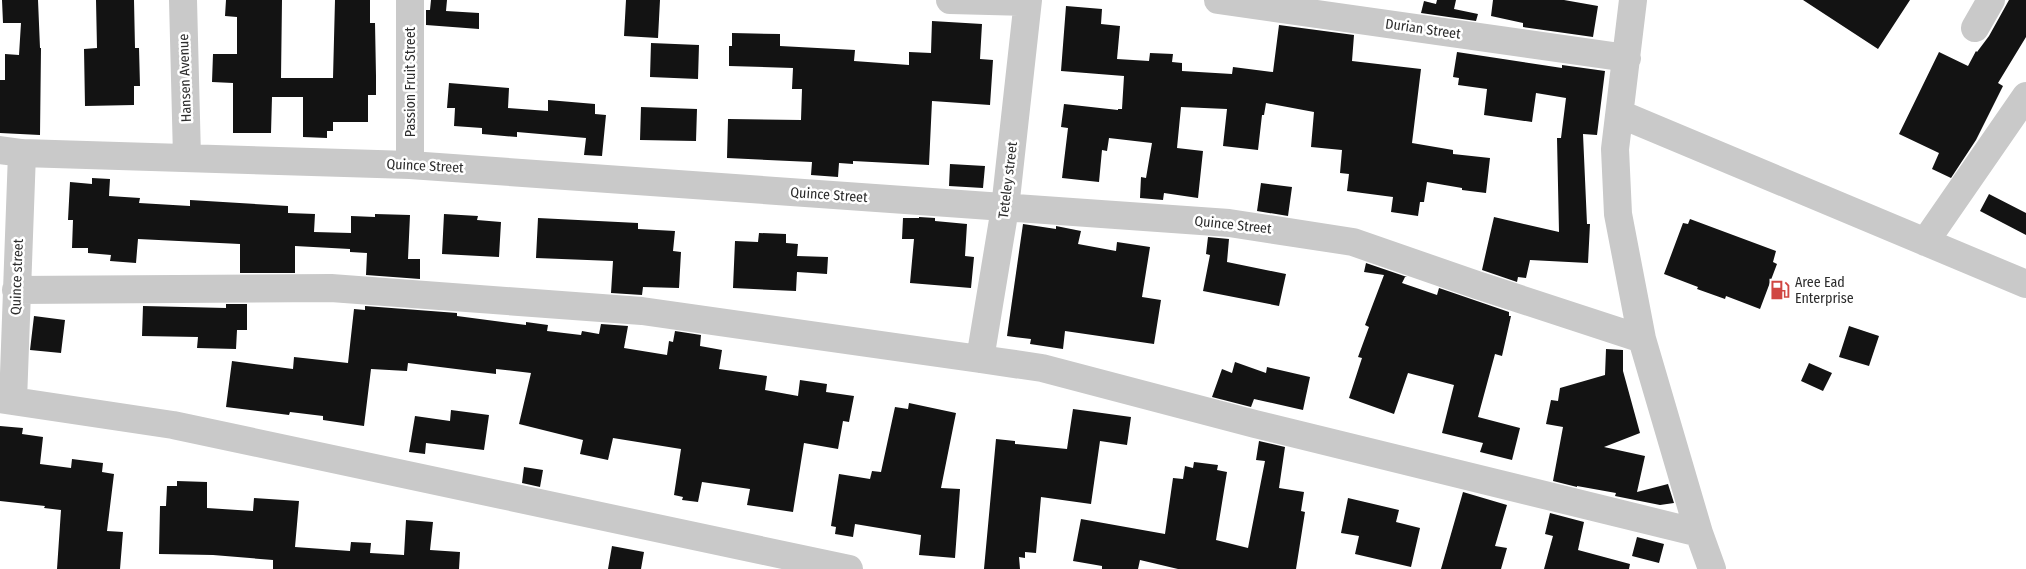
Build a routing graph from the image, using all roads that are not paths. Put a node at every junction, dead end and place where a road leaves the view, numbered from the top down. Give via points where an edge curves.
1 (183, 0) edge
2 (410, 0) edge
3 (950, 0) edge
4 (1218, 0) edge
5 (1633, 0) edge
6 (1991, 0) edge
7 (1028, 1) edge
8 (1975, 28) dead end
9 (1627, 58) junction
10 (2026, 96) edge
11 (1620, 114) junction
12 (11, 152) edge
13 (187, 157) junction
14 (410, 165) junction
15 (1005, 208) junction
16 (1925, 242) junction
17 (2026, 284) edge
18 (16, 290) junction
19 (1642, 338) junction
20 (980, 359) junction
21 (7, 400) edge
22 (1699, 533) junction
23 (849, 569) edge
24 (1712, 569) edge

1 - 13 street, Hansen Avenue
2 - 14 street, Passion Fruit Street
3 - 7 street
4 - 9 street, Durian Street
5 - 9 street
6 - 8 street
7 - 15 street, Teteley street
9 - 11 street
10 - 16 street
11 - 16 street
11 - 19 street via 1615,149 1618,214
12 - 13 street, Quince Street
12 - 18 street, Quince street
13 - 14 street, Quince Street
14 - 15 street, Quince Street
15 - 19 street, Quince Street via 1229,223 1353,242
15 - 20 street, Teteley street
16 - 17 street
18 - 20 street via 360,290 642,311
18 - 21 street, Quince street
19 - 22 street
20 - 22 street via 1042,368
21 - 23 street via 173,425
22 - 24 street

